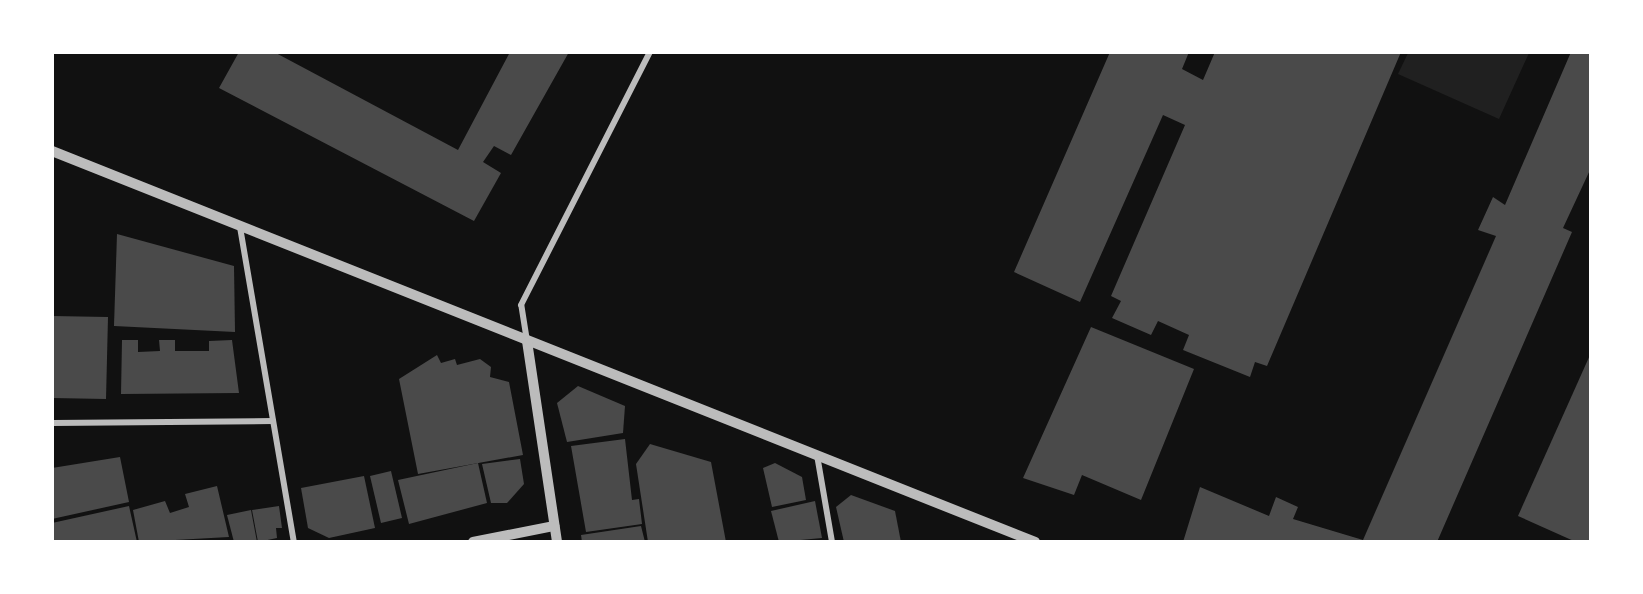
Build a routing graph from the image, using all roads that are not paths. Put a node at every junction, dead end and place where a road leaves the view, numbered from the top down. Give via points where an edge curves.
1 (650, 52) edge
2 (52, 151) edge
3 (240, 227) junction
4 (527, 341) junction
5 (273, 421) junction
6 (52, 423) edge
7 (817, 455) junction
8 (554, 526) junction
9 (294, 542) edge
10 (473, 542) edge
11 (556, 542) edge
12 (832, 542) edge
13 (1035, 542) edge

1 - 4 street via 520,305
2 - 3 street
3 - 4 street
3 - 5 street
4 - 7 street
4 - 8 street
5 - 6 street
5 - 9 street
7 - 12 street
7 - 13 street
8 - 10 street
8 - 11 street

